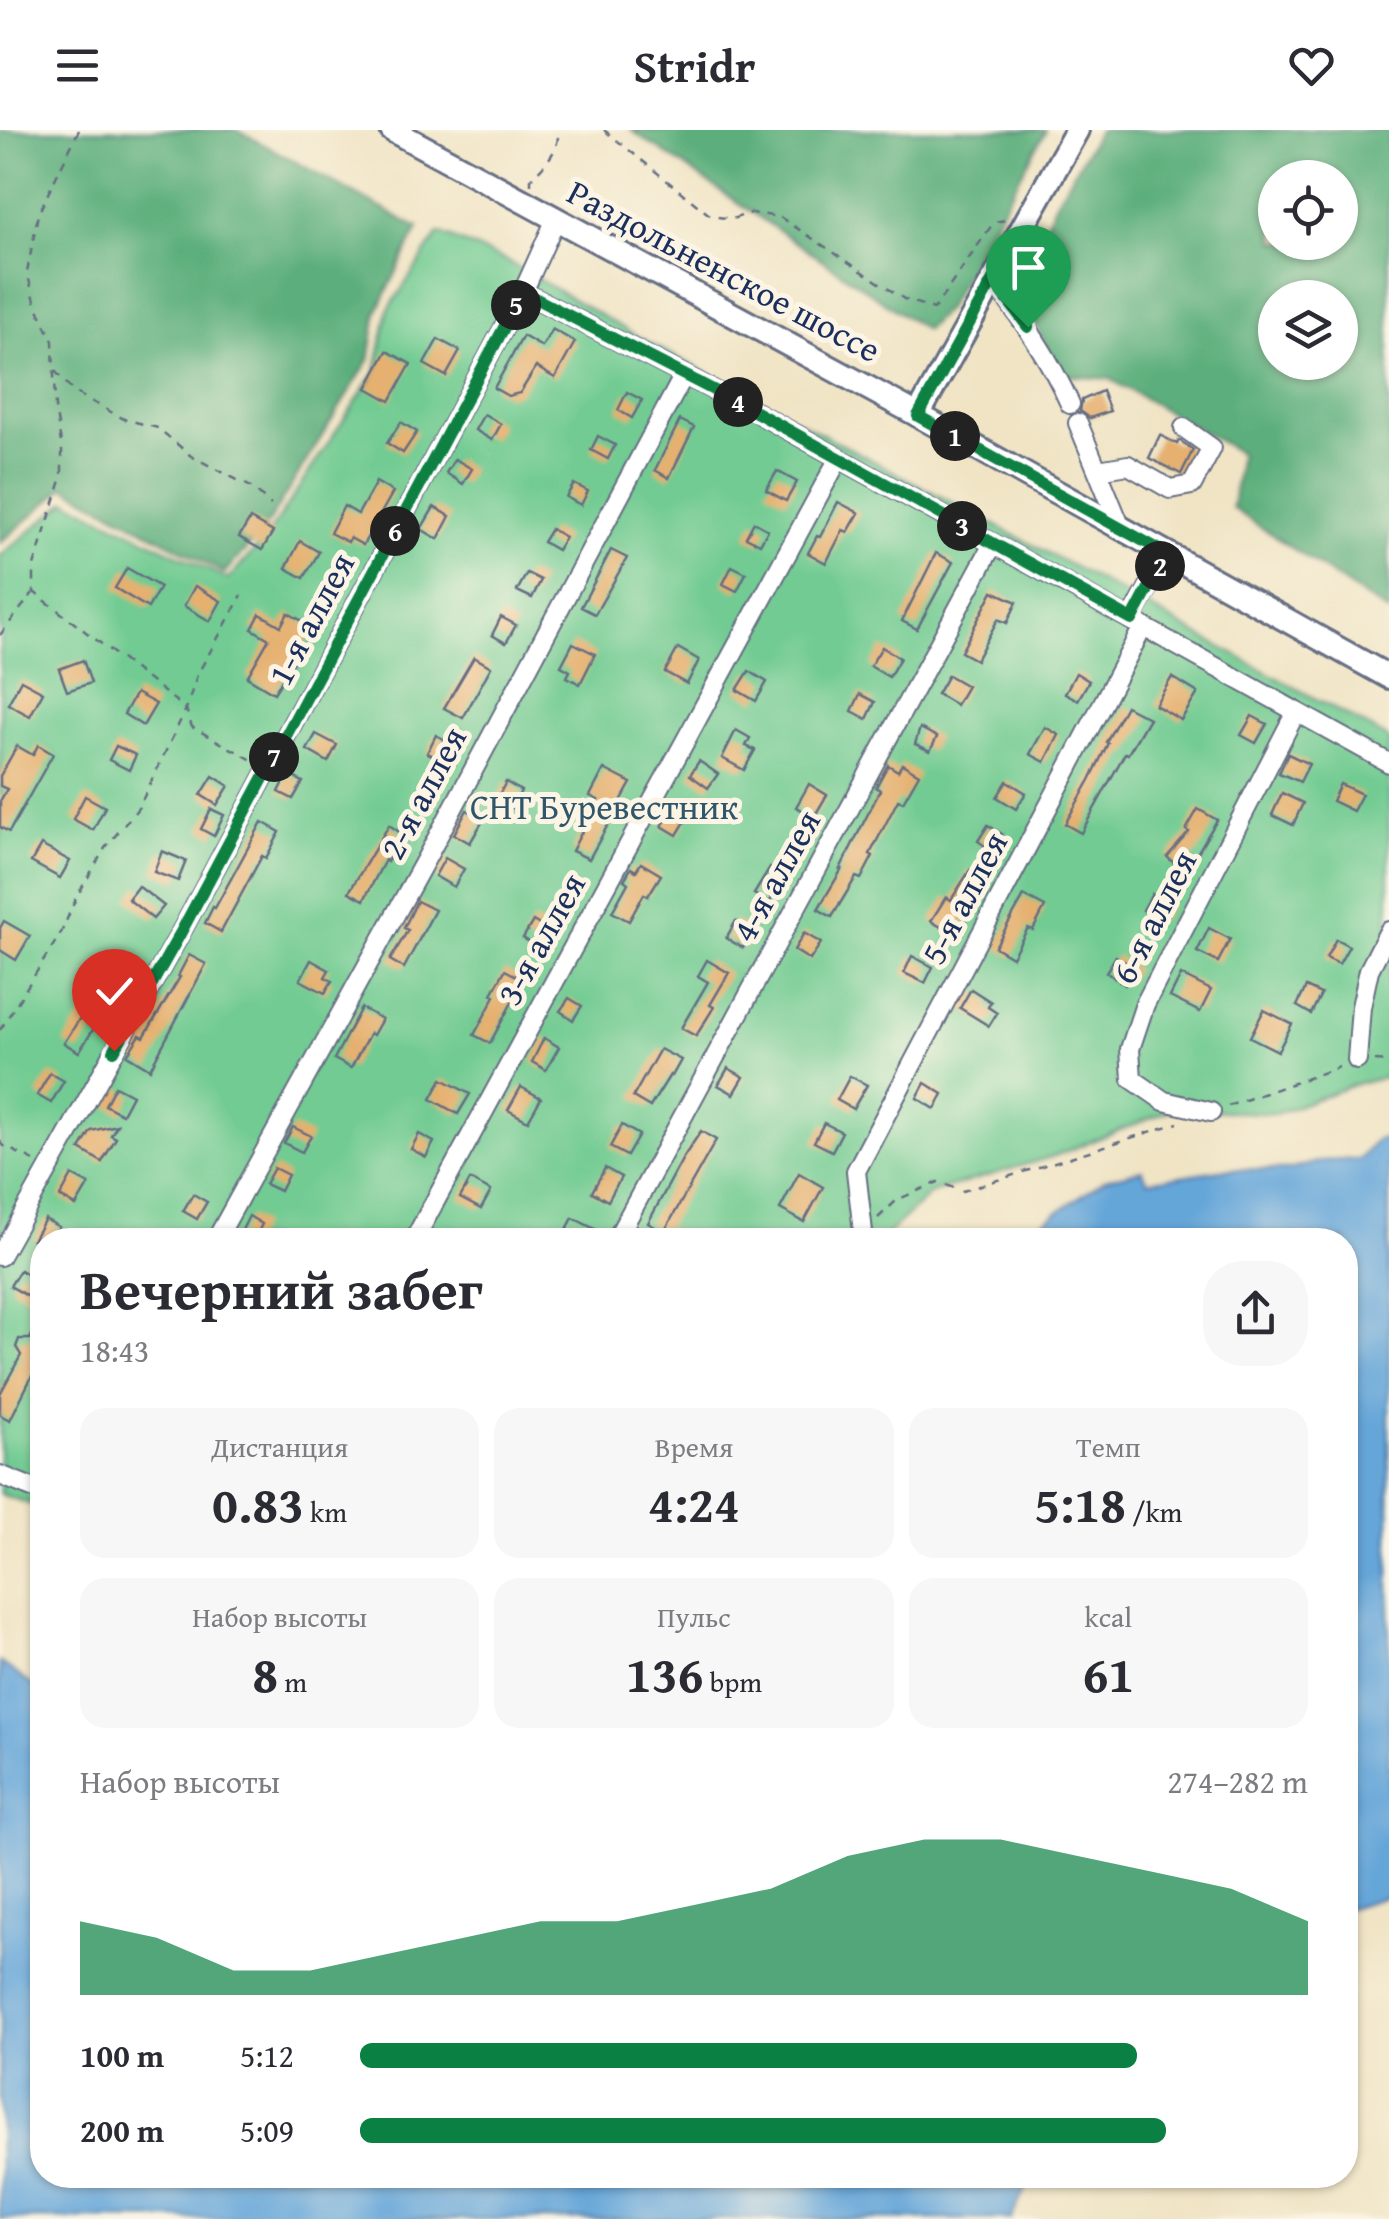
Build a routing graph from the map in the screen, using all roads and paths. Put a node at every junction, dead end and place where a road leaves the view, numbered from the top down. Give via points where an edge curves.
1 (78, 130) edge
2 (392, 130) edge
3 (558, 130) edge
4 (604, 130) edge
5 (1077, 130) edge
6 (530, 192) dead end
7 (1030, 214) junction
8 (556, 219) junction
9 (993, 280) junction
10 (523, 292) junction
11 (54, 370) junction
12 (684, 375) junction
13 (1070, 404) dead end
14 (918, 416) junction
15 (1078, 423) dead end
16 (1184, 428) dead end
17 (840, 458) junction
18 (1098, 470) junction
19 (271, 505) dead end
20 (1122, 528) junction
21 (994, 544) junction
22 (1167, 554) junction
23 (34, 592) junction
24 (242, 595) dead end
25 (1137, 624) junction
26 (0, 635) edge
27 (1389, 677) edge
28 (186, 709) junction
29 (1296, 712) junction
30 (1389, 763) edge
31 (268, 768) junction
32 (1389, 931) edge
33 (0, 1030) edge
34 (1357, 1060) junction
35 (1389, 1062) edge
36 (1211, 1112) joint
37 (1176, 1124) dead end
38 (0, 1140) edge
39 (48, 1169) junction
40 (223, 1228) edge
41 (421, 1228) edge
42 (623, 1228) edge
43 (861, 1228) edge
44 (869, 1228) edge
45 (0, 1256) edge
46 (0, 1475) edge
47 (30, 1487) edge

1 - 11 path via 38,214 27,273 54,341
2 - 8 main road, Раздольненское шоссе
3 - 6 path via 559,142 531,179
4 - 7 path via 711,216 780,217 904,299 934,309 994,222
5 - 7 main road
7 - 9 main road
8 - 10 lane, 1-я аллея
8 - 14 main road, Раздольненское шоссе
9 - 13 lane
9 - 14 main road
10 - 12 lane
10 - 31 lane, 1-я аллея
11 - 19 path via 74,392 158,428
11 - 23 path via 62,477 34,566
12 - 17 lane
12 - 40 lane, 2-я аллея
14 - 20 main road, Раздольненское шоссе
15 - 18 lane
16 - 18 lane via 1212,448 1192,485 1170,489 1128,466
17 - 21 lane
17 - 41 lane, 3-я аллея
18 - 20 lane
20 - 22 main road, Раздольненское шоссе
21 - 25 lane
21 - 42 lane, 4-я аллея
22 - 25 lane, 5-я аллея
22 - 27 main road, Раздольненское шоссе
23 - 26 path
23 - 28 path
24 - 28 path via 197,675
25 - 29 lane
25 - 43 lane, 5-я аллея via 856,1172
28 - 31 path via 192,727
28 - 33 path via 139,807 106,848
29 - 30 lane
29 - 36 lane, 6-я аллея via 1145,1004 1130,1048 1132,1079 1164,1100
31 - 39 lane, 1-я аллея
32 - 34 lane via 1369,970
34 - 35 path
34 - 36 path
37 - 44 path via 963,1190 938,1182 897,1200
38 - 39 path
39 - 45 lane, 1-я аллея
46 - 47 lane

